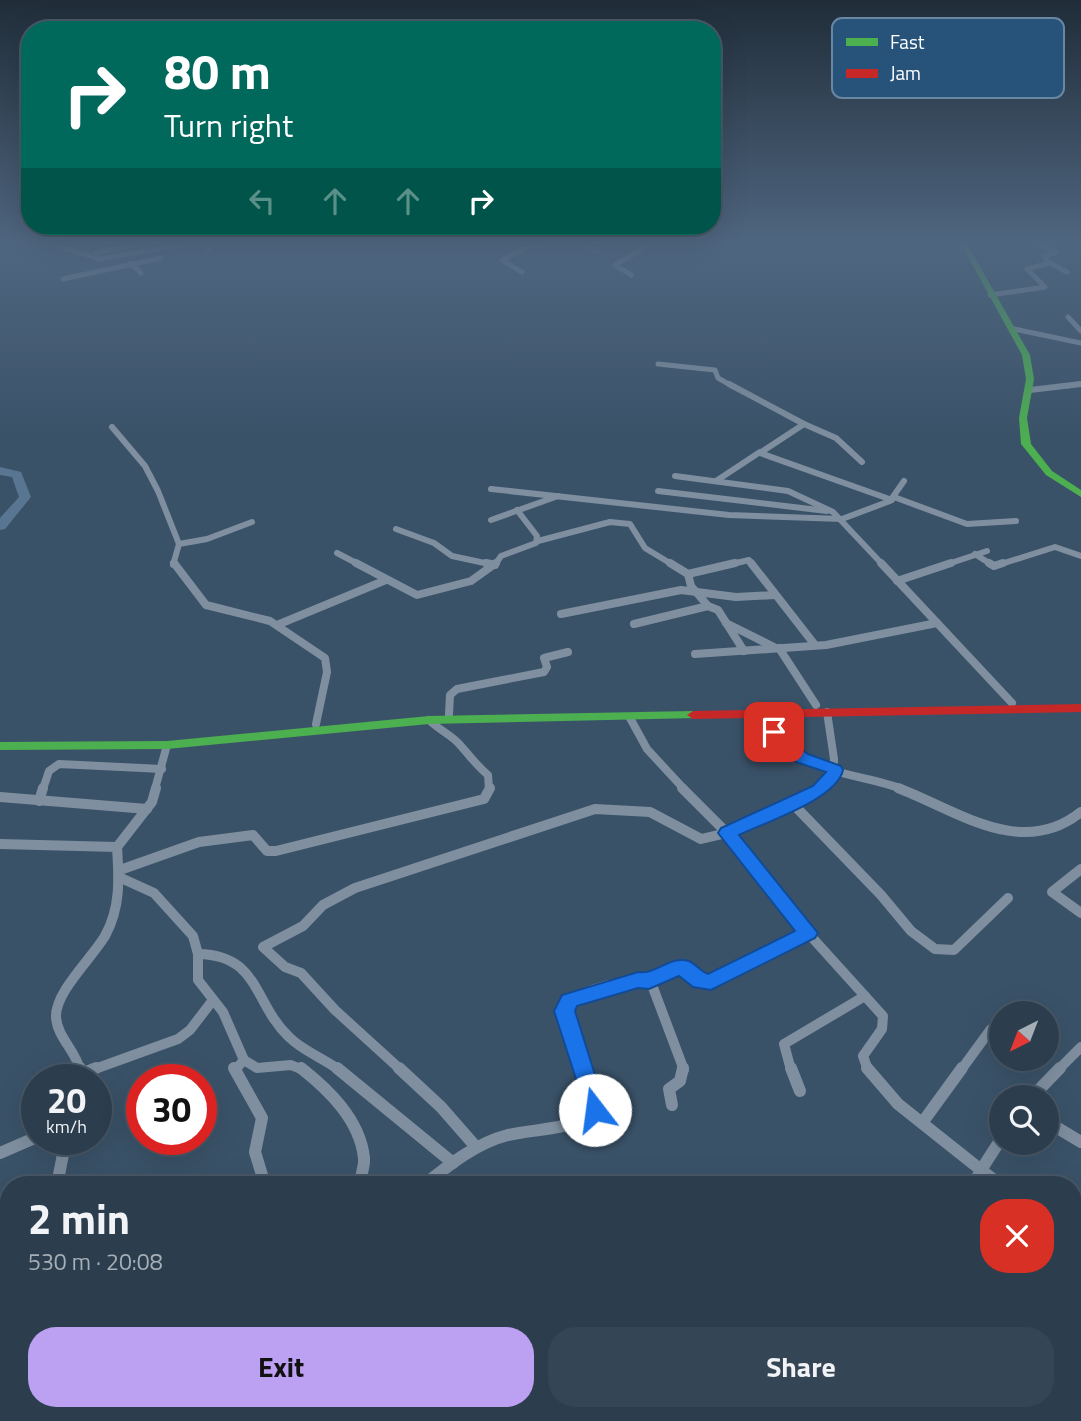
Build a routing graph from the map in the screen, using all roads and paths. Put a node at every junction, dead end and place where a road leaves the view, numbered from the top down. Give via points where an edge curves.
1 (999, 308) edge
2 (1068, 317) dead end
3 (1014, 329) junction
4 (1081, 331) edge
5 (1081, 343) edge
6 (658, 364) dead end
7 (1081, 384) edge
8 (1030, 390) junction
9 (804, 424) junction
10 (112, 427) dead end
11 (760, 452) junction
12 (862, 462) dead end
13 (675, 476) dead end
14 (716, 481) junction
15 (904, 481) dead end
16 (491, 488) dead end
17 (658, 491) dead end
18 (1081, 494) edge
19 (560, 495) junction
20 (893, 498) junction
21 (517, 510) junction
22 (833, 512) junction
23 (842, 519) junction
24 (491, 520) dead end
25 (1016, 521) dead end
26 (252, 522) dead end
27 (396, 529) dead end
28 (538, 541) junction
29 (179, 544) junction
30 (987, 551) dead end
31 (337, 553) dead end
32 (975, 554) junction
33 (1081, 556) edge
34 (495, 565) junction
35 (688, 575) junction
36 (386, 580) junction
37 (897, 581) junction
38 (697, 590) junction
39 (775, 595) junction
40 (708, 606) junction
41 (561, 614) dead end
42 (726, 623) junction
43 (937, 623) junction
44 (634, 624) dead end
45 (277, 625) junction
46 (815, 645) junction
47 (778, 648) junction
48 (744, 651) junction
49 (568, 652) dead end
50 (695, 654) dead end
51 (1012, 703) junction
52 (1081, 707) edge
53 (821, 709) junction
54 (449, 714) junction
55 (771, 714) junction
56 (630, 718) junction
57 (429, 720) junction
58 (317, 724) junction
59 (0, 738) edge
60 (167, 745) junction
61 (0, 746) edge
62 (162, 769) junction
63 (835, 770) junction
64 (0, 797) edge
65 (40, 801) junction
66 (792, 803) junction
67 (147, 809) junction
68 (1081, 812) edge
69 (727, 833) junction
70 (0, 844) edge
71 (117, 847) junction
72 (1081, 869) edge
73 (121, 874) junction
74 (1009, 898) dead end
75 (1081, 913) edge
76 (808, 933) junction
77 (198, 954) junction
78 (649, 982) junction
79 (865, 996) junction
80 (214, 1000) junction
81 (989, 1030) edge
82 (1081, 1047) edge
83 (243, 1060) junction
84 (79, 1064) edge
85 (112, 1065) edge
86 (1044, 1085) edge
87 (800, 1091) dead end
88 (673, 1105) dead end
89 (922, 1123) junction
90 (1059, 1129) edge
91 (1081, 1142) edge
92 (21, 1144) edge
93 (476, 1147) junction
94 (0, 1153) edge
95 (63, 1155) edge
96 (991, 1155) edge
97 (453, 1163) junction
98 (981, 1170) junction
99 (59, 1176) edge
100 (262, 1176) edge
101 (360, 1176) edge
102 (436, 1176) edge
103 (978, 1176) edge
104 (989, 1176) edge

1 - 3 street
2 - 4 street
3 - 5 street
3 - 8 street via 1026,354
6 - 9 street via 715,370 718,377
7 - 8 street
8 - 18 street via 1023,441 1042,467
9 - 11 street
9 - 12 street via 836,438
10 - 29 street via 145,466
11 - 14 street
11 - 20 street
13 - 14 street
14 - 22 street via 788,491
15 - 20 street
16 - 19 street
17 - 22 street
19 - 21 street
19 - 23 street via 729,515
20 - 23 street
20 - 25 street via 945,519 987,527
21 - 24 street
21 - 28 street
22 - 23 street
23 - 37 street
26 - 29 street
27 - 34 street via 429,540 453,556
28 - 34 street via 501,556
28 - 35 street via 624,522 645,548
29 - 45 street via 175,571 206,605
30 - 32 street
31 - 36 street
32 - 33 street via 994,566 1055,547
32 - 37 street
34 - 36 street via 471,581 424,594 412,594
35 - 38 street
35 - 39 street via 749,560
36 - 45 street
37 - 43 street
38 - 39 street via 733,597
38 - 40 street
38 - 41 street
39 - 46 street
40 - 42 street via 718,610
40 - 44 street
42 - 47 street
42 - 48 street
43 - 46 street
43 - 51 street
45 - 58 street via 321,653 328,663 315,705
46 - 47 street
47 - 48 street
47 - 53 street
48 - 50 street
49 - 54 street via 544,658 544,671 457,689 450,695
51 - 52 street
51 - 53 street
52 - 53 street
53 - 54 street
53 - 55 street
53 - 63 street
54 - 58 street
55 - 56 street
55 - 63 street via 774,732 788,748
56 - 57 street
56 - 69 street via 651,756
57 - 60 street
57 - 73 street via 459,743 488,775 490,788 484,799 270,852 253,835 210,839
58 - 59 street via 169,737
60 - 61 street
60 - 62 street
62 - 65 street via 59,764 49,771
62 - 67 street
63 - 66 street via 827,786
63 - 68 street via 892,785 1018,833 1061,828
64 - 65 street
65 - 67 street
66 - 69 street
66 - 74 street via 911,931 934,948 954,950
67 - 71 street
69 - 76 street
69 - 93 street via 701,839 641,810 583,811 355,888 323,905 303,926 263,947 285,967 301,973
70 - 71 street
71 - 73 street
72 - 75 street via 1052,892
73 - 77 street via 168,906 193,936
73 - 84 street via 120,894 106,934 54,1013 55,1025
76 - 78 street via 711,982 700,982 682,967
76 - 79 street
77 - 80 street via 198,979
77 - 97 street via 215,952 229,957 254,981 287,1036 333,1066
78 - 88 street via 684,1071 669,1089
78 - 93 street via 638,980 576,997 565,1005 596,1103 592,1115
79 - 87 street via 784,1044
79 - 89 street via 885,1021 864,1052 863,1062 883,1089
80 - 83 street
80 - 85 street via 178,1039
81 - 89 street
82 - 86 street
83 - 100 street via 234,1068 262,1118 255,1152
83 - 101 street via 257,1068 300,1068 329,1093 355,1132 365,1162
89 - 98 street
90 - 91 street
92 - 94 street
93 - 97 street
95 - 99 street
96 - 98 street
97 - 102 street
98 - 103 street
98 - 104 street

